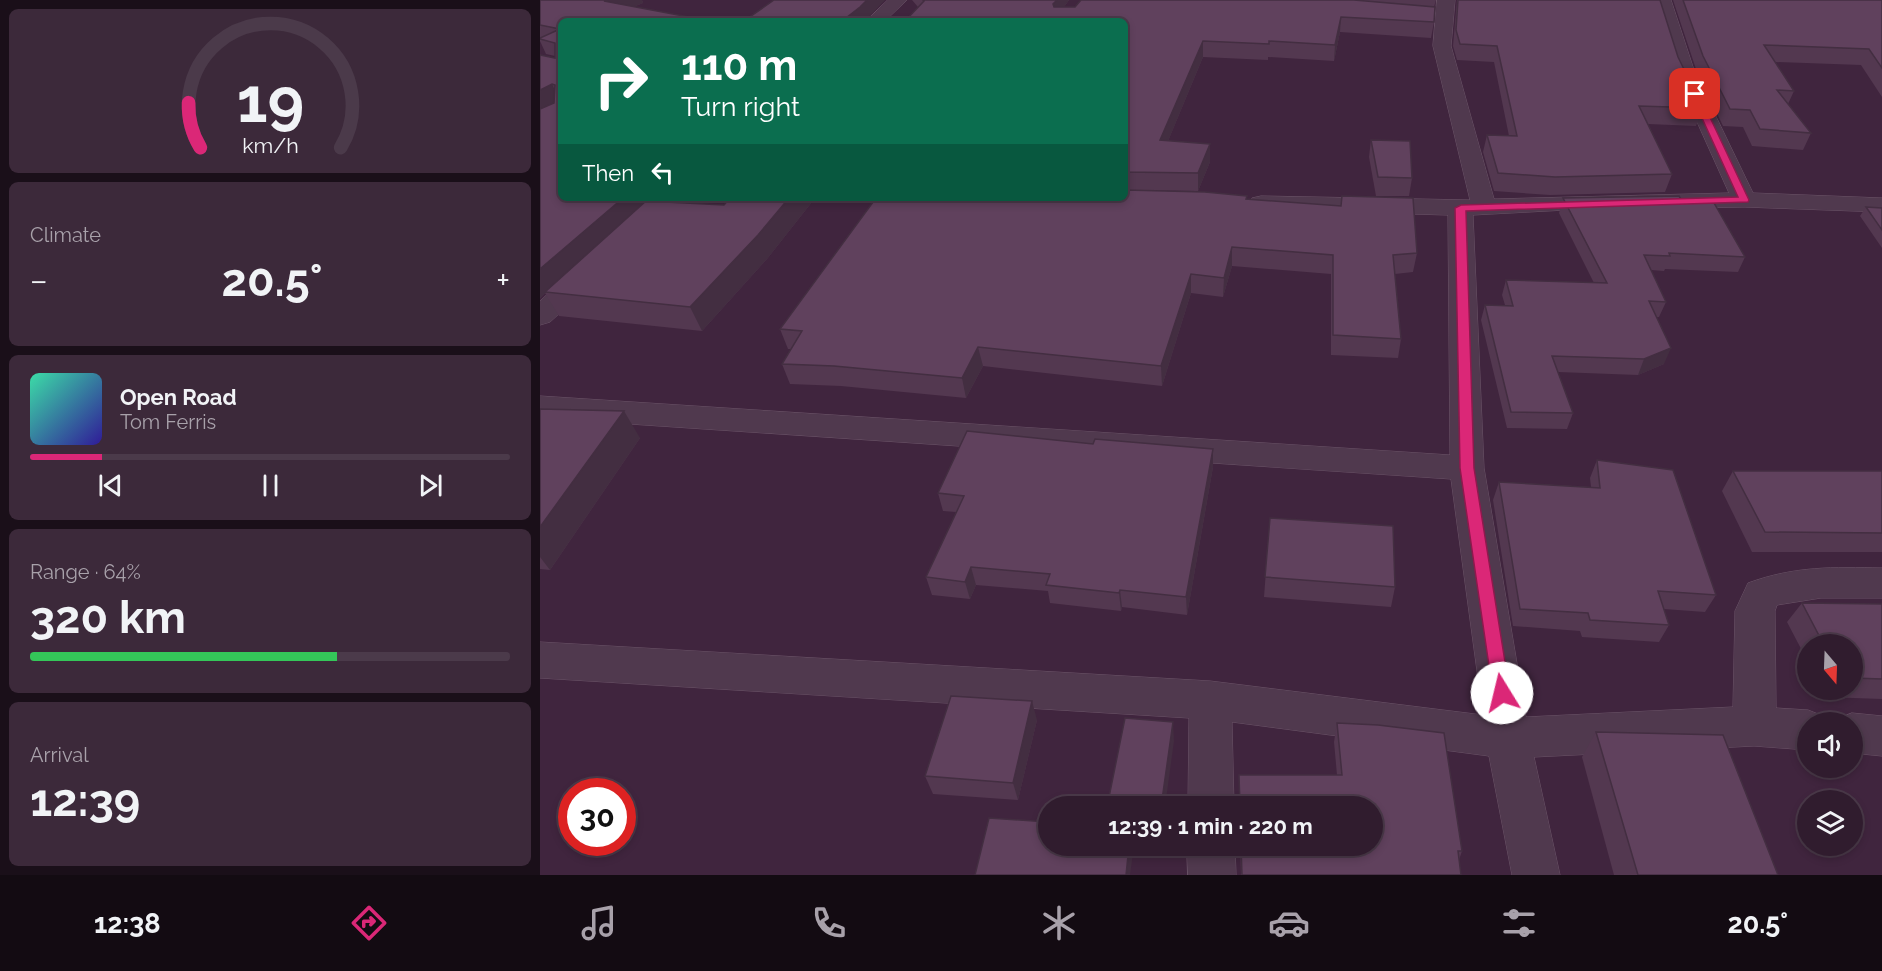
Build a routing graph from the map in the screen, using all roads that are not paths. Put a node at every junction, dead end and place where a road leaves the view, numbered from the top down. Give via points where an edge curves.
1 (898, 0) edge
2 (1662, 0) edge
3 (1446, 7) edge
4 (1422, 13) edge
5 (878, 18) edge
6 (1744, 200) junction
7 (666, 201) edge
8 (1238, 202) edge
9 (1882, 205) edge
10 (1472, 207) junction
11 (540, 316) edge
12 (540, 407) edge
13 (1467, 468) junction
14 (1882, 583) edge
15 (540, 660) edge
16 (1210, 700) junction
17 (1754, 726) junction
18 (1797, 729) edge
19 (1863, 734) edge
20 (1882, 735) edge
21 (1509, 738) junction
22 (1211, 796) edge
23 (1211, 856) edge
24 (1212, 875) edge
25 (1536, 875) edge

1 - 5 street
2 - 6 street via 1685,74
3 - 4 street
3 - 10 street via 1442,46
6 - 9 street
6 - 10 street
7 - 11 street
8 - 10 street
10 - 13 street
12 - 13 street
13 - 21 street
14 - 17 street via 1811,582 1780,586 1762,594 1755,611
15 - 16 street
16 - 21 street
16 - 22 street
17 - 18 street
17 - 21 street
19 - 20 street
21 - 25 street
23 - 24 street

